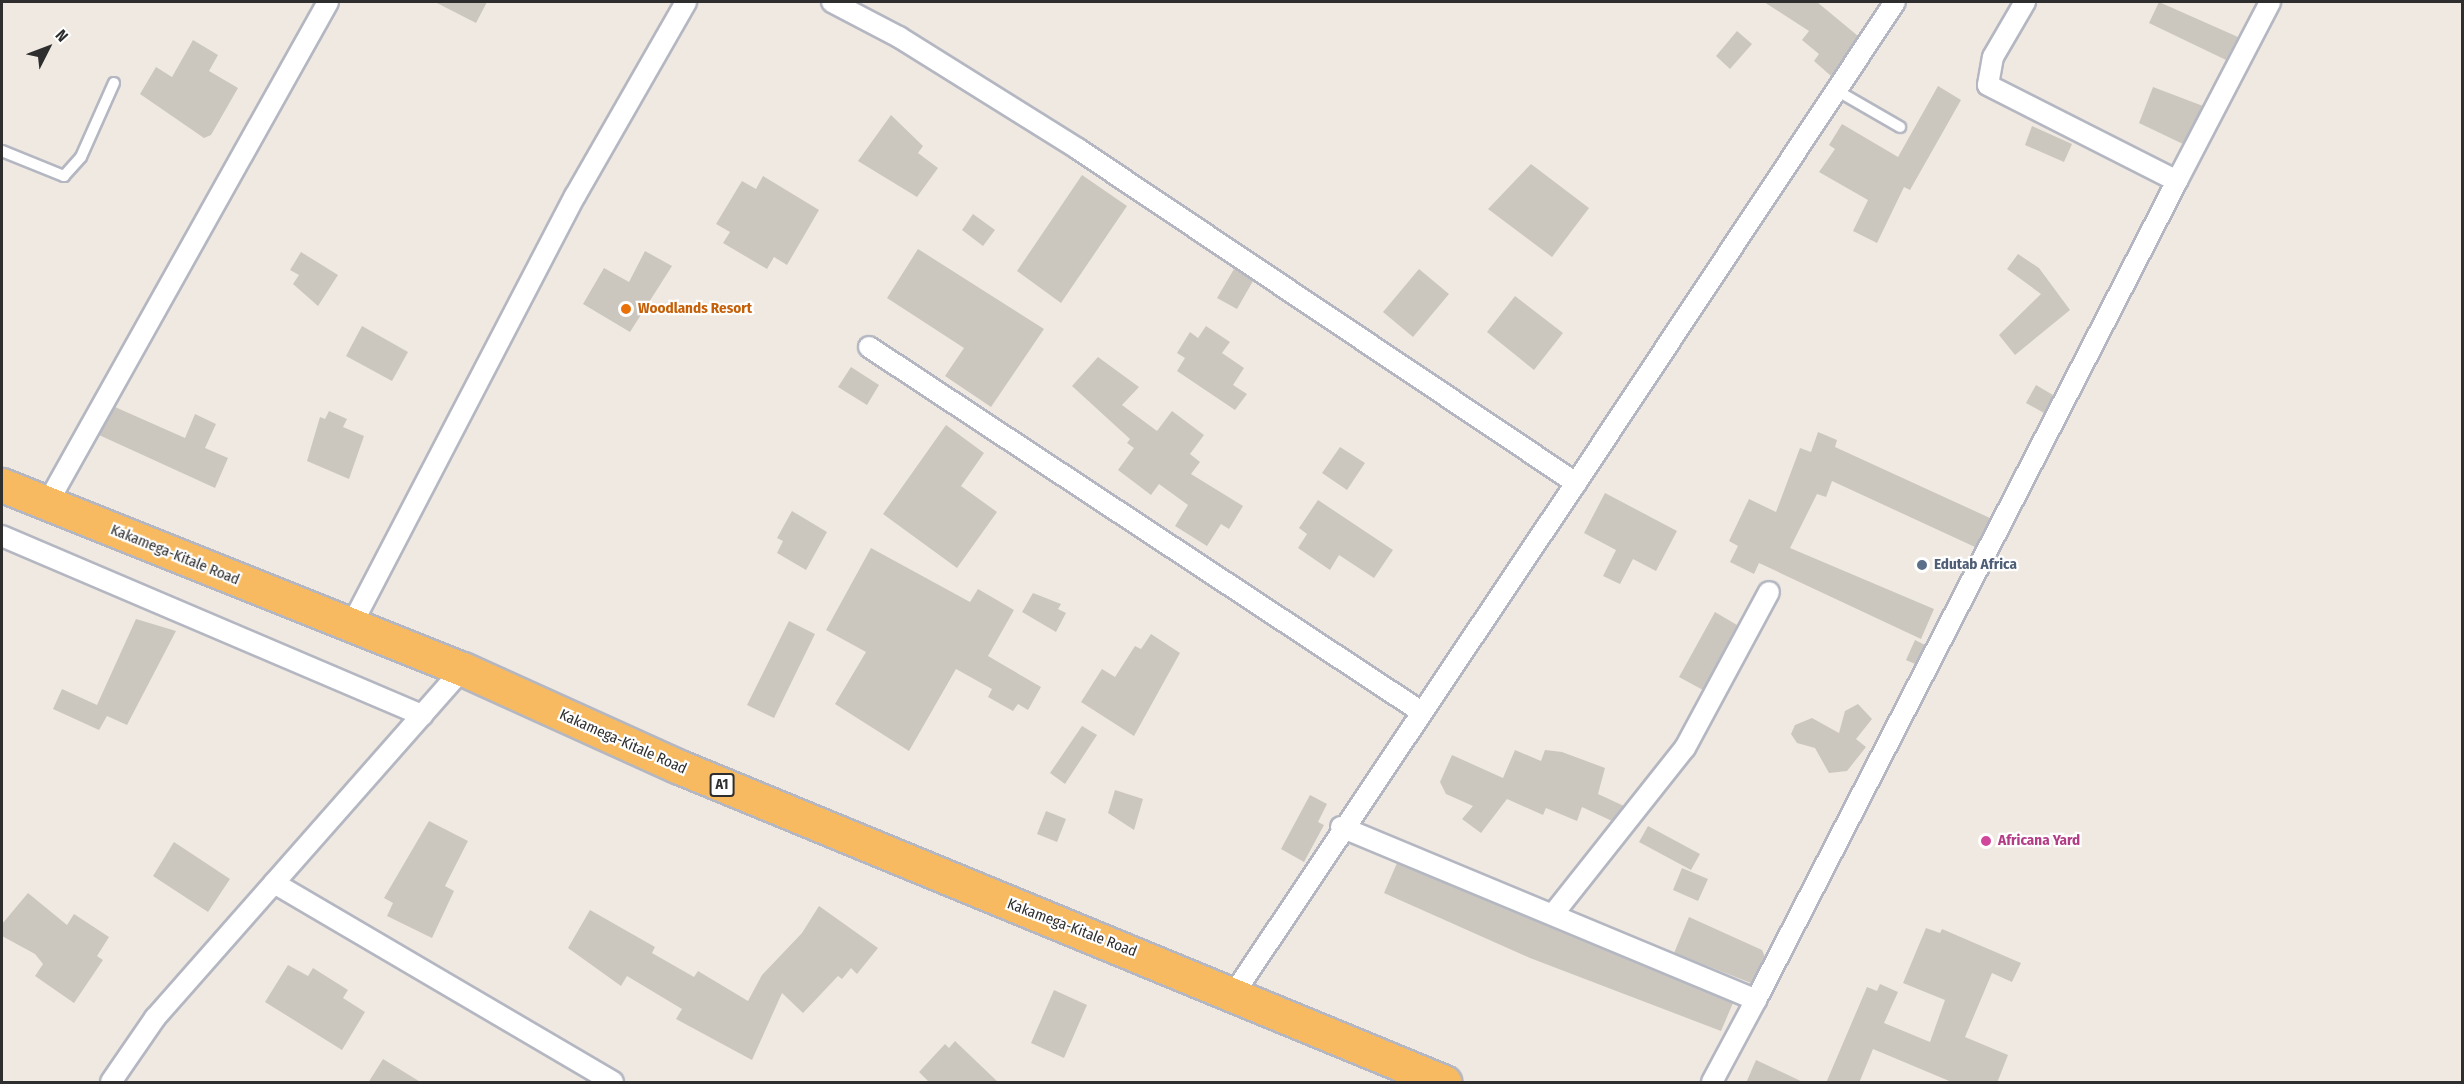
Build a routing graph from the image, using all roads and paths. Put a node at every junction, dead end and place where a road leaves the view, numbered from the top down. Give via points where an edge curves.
1 (328, 2) edge
2 (686, 2) edge
3 (832, 2) edge
4 (1895, 2) edge
5 (2025, 2) edge
6 (2270, 2) edge
7 (114, 83) dead end
8 (1836, 90) junction
9 (1900, 127) dead end
10 (2, 152) edge
11 (2177, 181) junction
12 (868, 347) dead end
13 (1576, 483) junction
14 (2, 485) edge
15 (47, 504) junction
16 (2, 536) edge
17 (1769, 592) dead end
18 (351, 626) junction
19 (463, 669) junction
20 (1420, 711) junction
21 (422, 715) junction
22 (1341, 827) junction
23 (274, 883) junction
24 (1554, 913) junction
25 (1234, 992) junction
26 (1756, 1000) junction
27 (111, 1083) edge
28 (613, 1083) edge
29 (1444, 1083) edge
30 (1712, 1083) edge

1 - 15 street
2 - 18 street via 575,196
3 - 13 street via 1078,149
4 - 8 street
5 - 11 street via 1993,57 1988,85
6 - 11 street
7 - 10 lane via 81,157 64,176
8 - 9 lane
8 - 13 street
11 - 26 street
12 - 20 street
13 - 20 street
14 - 15 highway, Kakamega-Kitale Road / A1
15 - 18 highway, Kakamega-Kitale Road / A1
16 - 21 street
17 - 24 street via 1685,748
18 - 19 highway, Kakamega-Kitale Road / A1
19 - 21 street
19 - 25 highway, Kakamega-Kitale Road / A1 via 688,771
20 - 22 street
21 - 23 street
22 - 24 street
22 - 25 street
23 - 27 street via 155,1018
23 - 28 street
24 - 26 street
25 - 29 highway, Kakamega-Kitale Road / A1
26 - 30 street

